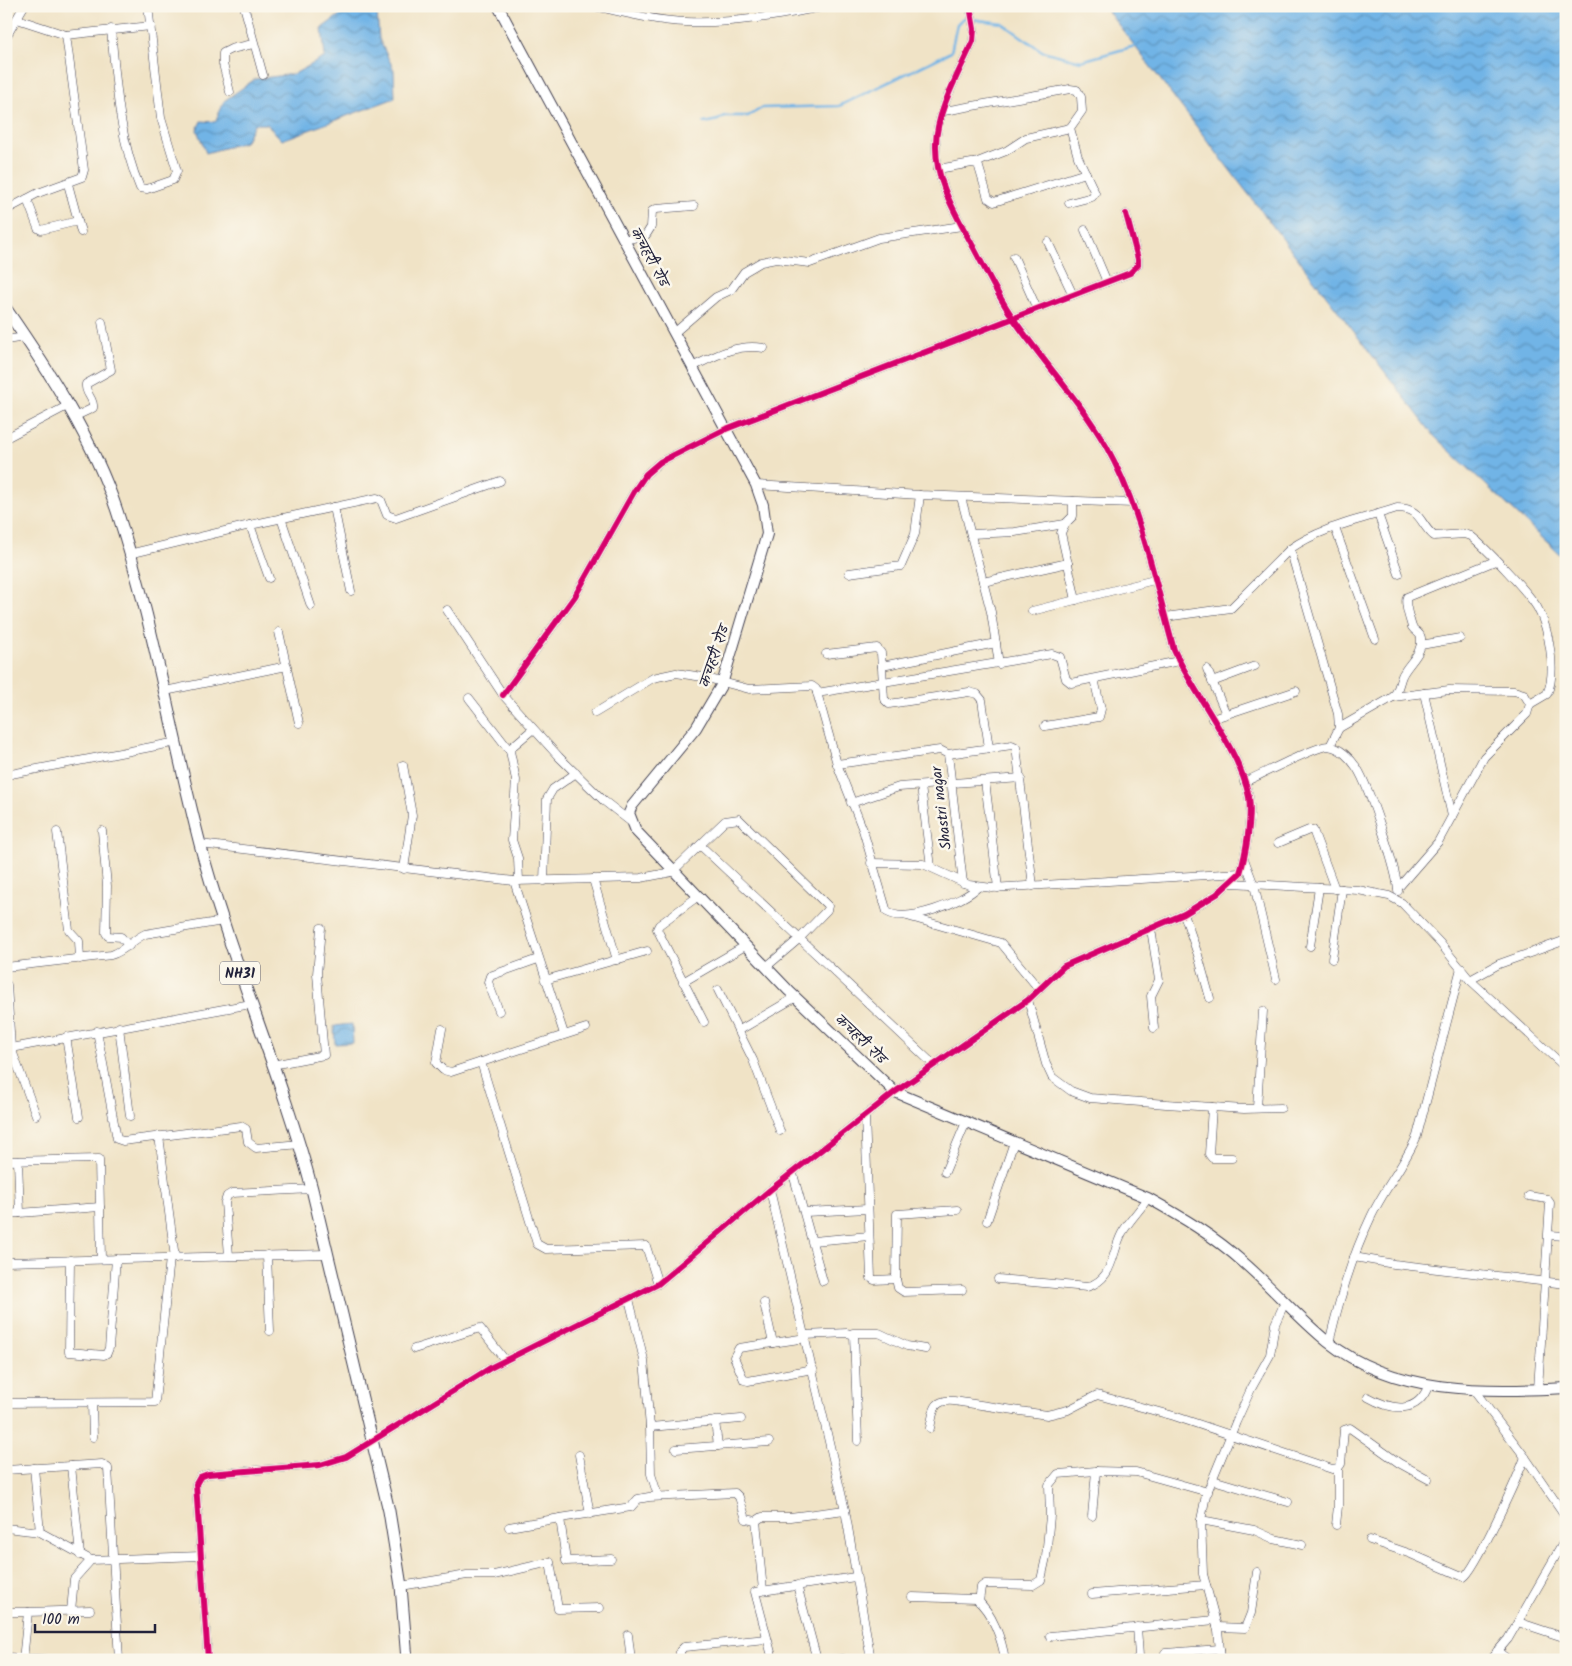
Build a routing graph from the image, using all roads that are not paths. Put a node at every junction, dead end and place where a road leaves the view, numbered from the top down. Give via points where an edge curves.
1 (24, 6) edge
2 (148, 6) edge
3 (244, 6) edge
4 (498, 6) edge
5 (596, 6) edge
6 (827, 6) edge
7 (970, 6) edge
8 (17, 19) junction
9 (151, 26) junction
10 (111, 29) junction
11 (66, 35) junction
12 (6, 38) edge
13 (253, 44) junction
14 (263, 75) dead end
15 (230, 92) dead end
16 (944, 111) junction
17 (1070, 128) junction
18 (975, 163) junction
19 (938, 169) junction
20 (1086, 173) junction
21 (68, 184) junction
22 (27, 199) junction
23 (1069, 203) dead end
24 (694, 206) dead end
25 (6, 210) edge
26 (1126, 214) dead end
27 (78, 221) junction
28 (962, 226) junction
29 (1085, 230) dead end
30 (81, 232) dead end
31 (624, 240) junction
32 (1048, 242) dead end
33 (1014, 257) dead end
34 (1107, 282) junction
35 (1073, 295) junction
36 (6, 309) edge
37 (1037, 309) junction
38 (1013, 319) junction
39 (102, 322) dead end
40 (674, 333) junction
41 (26, 336) junction
42 (6, 340) edge
43 (764, 348) dead end
44 (692, 367) junction
45 (67, 406) junction
46 (74, 417) junction
47 (726, 430) junction
48 (6, 438) edge
49 (500, 480) dead end
50 (756, 485) junction
51 (920, 495) junction
52 (961, 497) junction
53 (1074, 501) junction
54 (1132, 503) junction
55 (334, 507) junction
56 (1378, 514) junction
57 (281, 518) junction
58 (1065, 524) junction
59 (250, 525) junction
60 (1335, 528) junction
61 (970, 534) junction
62 (1290, 549) junction
63 (129, 554) junction
64 (1495, 560) junction
65 (1068, 563) junction
66 (849, 573) dead end
67 (1399, 574) dead end
68 (269, 578) dead end
69 (1154, 580) junction
70 (983, 582) junction
71 (351, 591) dead end
72 (1076, 600) junction
73 (311, 606) dead end
74 (447, 610) dead end
75 (1032, 611) dead end
76 (1165, 617) junction
77 (279, 632) dead end
78 (1460, 638) dead end
79 (1375, 639) dead end
80 (996, 643) junction
81 (1421, 644) junction
82 (826, 654) dead end
83 (1179, 661) junction
84 (999, 664) junction
85 (287, 666) junction
86 (882, 666) junction
87 (1255, 666) dead end
88 (1207, 669) dead end
89 (1094, 679) junction
90 (1212, 682) junction
91 (722, 684) junction
92 (883, 684) junction
93 (166, 691) junction
94 (1296, 691) dead end
95 (817, 693) junction
96 (1424, 693) junction
97 (503, 695) junction
98 (1393, 697) junction
99 (469, 698) dead end
100 (1530, 704) junction
101 (594, 714) dead end
102 (1226, 714) junction
103 (1212, 719) junction
104 (300, 723) dead end
105 (1045, 726) dead end
106 (1339, 728) junction
107 (533, 729) junction
108 (177, 742) junction
109 (1330, 746) junction
110 (989, 748) junction
111 (510, 751) junction
112 (948, 754) junction
113 (837, 764) junction
114 (403, 765) dead end
115 (576, 773) junction
116 (6, 776) edge
117 (1021, 778) junction
118 (985, 781) junction
119 (1244, 782) junction
120 (952, 784) junction
121 (921, 786) junction
122 (851, 803) junction
123 (1452, 816) junction
124 (631, 822) junction
125 (102, 831) dead end
126 (57, 832) dead end
127 (1278, 843) dead end
128 (200, 844) junction
129 (700, 845) junction
130 (1244, 858) junction
131 (871, 863) junction
132 (932, 867) junction
133 (404, 869) junction
134 (672, 872) junction
135 (1240, 873) junction
136 (593, 879) junction
137 (517, 881) junction
138 (544, 881) junction
139 (963, 883) junction
140 (1231, 883) junction
141 (1254, 885) junction
142 (1032, 886) junction
143 (978, 887) junction
144 (998, 888) junction
145 (1318, 888) junction
146 (1398, 888) junction
147 (1338, 889) junction
148 (697, 897) junction
149 (1397, 900) junction
150 (1184, 914) junction
151 (904, 915) junction
152 (222, 921) junction
153 (321, 928) dead end
154 (1151, 929) junction
155 (800, 938) junction
156 (1566, 940) edge
157 (129, 946) junction
158 (745, 946) junction
159 (1310, 946) dead end
160 (646, 951) dead end
161 (80, 959) junction
162 (538, 959) junction
163 (1332, 959) dead end
164 (617, 960) junction
165 (6, 967) edge
166 (766, 967) junction
167 (1460, 968) junction
168 (545, 980) junction
169 (1276, 980) dead end
170 (1470, 980) junction
171 (683, 982) junction
172 (7, 985) edge
173 (1039, 989) junction
174 (718, 990) dead end
175 (796, 997) junction
176 (1210, 998) dead end
177 (1028, 1000) junction
178 (252, 1004) junction
179 (499, 1011) dead end
180 (1263, 1011) dead end
181 (704, 1022) dead end
182 (119, 1027) junction
183 (586, 1028) dead end
184 (1154, 1028) dead end
185 (442, 1029) dead end
186 (97, 1031) junction
187 (738, 1031) junction
188 (564, 1034) junction
189 (66, 1037) junction
190 (9, 1048) edge
191 (481, 1062) junction
192 (272, 1065) junction
193 (934, 1065) junction
194 (1566, 1068) edge
195 (895, 1092) junction
196 (1212, 1107) junction
197 (1257, 1108) junction
198 (1281, 1108) dead end
199 (36, 1115) dead end
200 (130, 1116) dead end
201 (865, 1116) junction
202 (79, 1117) dead end
203 (966, 1122) junction
204 (780, 1131) dead end
205 (159, 1136) junction
206 (1014, 1142) junction
207 (300, 1144) junction
208 (1232, 1158) dead end
209 (18, 1160) junction
210 (6, 1161) edge
211 (945, 1172) dead end
212 (793, 1174) junction
213 (312, 1189) junction
214 (770, 1190) junction
215 (1529, 1196) dead end
216 (1148, 1198) junction
217 (100, 1207) junction
218 (868, 1209) junction
219 (957, 1210) dead end
220 (805, 1212) junction
221 (20, 1213) junction
222 (6, 1214) edge
223 (987, 1221) dead end
224 (1548, 1235) junction
225 (869, 1236) junction
226 (1566, 1236) edge
227 (813, 1241) junction
228 (326, 1254) junction
229 (267, 1255) junction
230 (228, 1256) junction
231 (1354, 1257) junction
232 (172, 1258) junction
233 (101, 1259) junction
234 (116, 1259) junction
235 (70, 1260) junction
236 (6, 1262) edge
237 (896, 1279) junction
238 (998, 1279) dead end
239 (823, 1281) dead end
240 (1546, 1282) junction
241 (658, 1284) junction
242 (1566, 1284) edge
243 (962, 1290) dead end
244 (629, 1299) junction
245 (1285, 1302) junction
246 (764, 1303) dead end
247 (270, 1331) dead end
248 (853, 1333) junction
249 (806, 1337) junction
250 (773, 1343) junction
251 (1329, 1343) junction
252 (414, 1349) dead end
253 (925, 1349) dead end
254 (505, 1360) junction
255 (813, 1369) junction
256 (1429, 1384) junction
257 (1566, 1388) edge
258 (1538, 1389) junction
259 (1474, 1390) junction
260 (1368, 1397) dead end
261 (6, 1403) edge
262 (92, 1403) junction
263 (741, 1419) dead end
264 (715, 1421) junction
265 (650, 1427) junction
266 (930, 1428) dead end
267 (1232, 1434) junction
268 (93, 1437) dead end
269 (373, 1440) junction
270 (858, 1440) dead end
271 (769, 1442) dead end
272 (718, 1446) junction
273 (676, 1449) dead end
274 (579, 1455) dead end
275 (1525, 1457) junction
276 (71, 1466) junction
277 (34, 1468) junction
278 (1338, 1468) junction
279 (6, 1470) edge
280 (1096, 1471) junction
281 (1428, 1479) dead end
282 (1213, 1480) junction
283 (1208, 1492) junction
284 (658, 1496) junction
285 (1288, 1502) dead end
286 (844, 1510) junction
287 (590, 1514) junction
288 (1092, 1516) dead end
289 (1566, 1517) edge
290 (560, 1518) junction
291 (1201, 1520) junction
292 (756, 1521) junction
293 (1336, 1525) dead end
294 (509, 1527) dead end
295 (6, 1528) edge
296 (40, 1532) junction
297 (1566, 1538) edge
298 (1370, 1540) dead end
299 (1302, 1545) dead end
300 (80, 1554) junction
301 (201, 1556) junction
302 (112, 1559) junction
303 (611, 1559) dead end
304 (91, 1560) junction
305 (1257, 1572) dead end
306 (855, 1576) junction
307 (797, 1585) junction
308 (1206, 1585) junction
309 (401, 1586) junction
310 (763, 1590) junction
311 (1092, 1594) dead end
312 (912, 1597) dead end
313 (979, 1602) junction
314 (600, 1608) dead end
315 (90, 1610) dead end
316 (70, 1611) junction
317 (6, 1612) edge
318 (28, 1612) junction
319 (1518, 1622) junction
320 (1216, 1623) junction
321 (1137, 1627) junction
322 (628, 1635) dead end
323 (1050, 1636) dead end
324 (1566, 1638) edge
325 (767, 1639) junction
326 (1220, 1649) junction
327 (1497, 1652) junction
328 (1165, 1653) dead end
329 (6, 1657) edge
330 (23, 1659) edge
331 (843, 1659) edge
332 (55, 1660) edge
333 (119, 1660) edge
334 (208, 1660) edge
335 (407, 1660) edge
336 (631, 1660) edge
337 (680, 1660) edge
338 (773, 1660) edge
339 (817, 1660) edge
340 (829, 1660) edge
341 (871, 1660) edge
342 (1005, 1660) edge
343 (1136, 1660) edge
344 (1221, 1660) edge
345 (1490, 1660) edge
346 (1509, 1660) edge

1 - 8 street
2 - 9 street
3 - 13 street
4 - 31 main road, कचहरी रोड
5 - 6 street via 686,22 742,20
7 - 16 street via 973,41
8 - 11 street
8 - 12 street
9 - 10 street
9 - 10 street via 161,118 177,171 173,180 143,189 134,168 120,112
10 - 11 street
11 - 21 street via 84,170 82,177
13 - 14 street
13 - 15 street via 223,53
16 - 17 street via 1074,89 1080,93 1082,111
16 - 19 street via 936,142
17 - 18 street via 1026,138 1006,151
17 - 20 street
18 - 19 street
18 - 20 street via 988,198 994,202
19 - 28 street via 950,204
20 - 23 street via 1095,195
21 - 22 street
21 - 27 street
22 - 25 street
22 - 27 street via 41,230
24 - 31 street via 656,209 652,211 651,227 646,235
26 - 34 street via 1138,264 1130,273
27 - 30 street
28 - 38 street
28 - 40 street via 879,238 810,263 776,259 761,262 744,272 731,290 716,297
29 - 34 street
31 - 40 main road, कचहरी रोड
32 - 35 street
33 - 37 street
34 - 35 street
35 - 37 street
36 - 41 highway, NH31
37 - 38 street
38 - 47 street
38 - 54 street via 1089,419 1121,474
39 - 46 street via 111,370 86,384 93,408
40 - 44 main road, कचहरी रोड
41 - 42 street
41 - 45 highway, NH31
43 - 44 street via 746,346 732,349
44 - 47 main road, कचहरी रोड
45 - 46 highway, NH31
45 - 48 street
46 - 63 highway, NH31 via 102,475
47 - 50 main road, कचहरी रोड
47 - 97 street via 660,462 646,474 576,596
49 - 55 street via 396,518 388,515 377,498
50 - 51 street
50 - 91 main road, कचहरी रोड via 763,504 767,534
51 - 52 street
51 - 66 street via 915,534 901,566
52 - 53 street
52 - 61 street
53 - 54 street
53 - 58 street via 1073,516
54 - 69 street
55 - 57 street
55 - 71 street
56 - 60 street
56 - 64 street via 1397,508 1412,511 1434,536 1471,536
56 - 67 street
57 - 59 street
57 - 73 street
58 - 61 street via 1015,532
58 - 65 street via 1061,533
59 - 63 street
59 - 68 street
60 - 62 street via 1317,533
60 - 79 street
61 - 70 street
62 - 76 street via 1231,608
62 - 106 street via 1338,714
63 - 93 highway, NH31
64 - 81 street via 1407,597 1412,626 1420,633
64 - 100 street via 1537,607 1548,641 1552,663 1549,690
65 - 70 street
65 - 72 street
69 - 72 street
69 - 76 street
70 - 80 street
72 - 75 street
74 - 97 street
76 - 83 street
77 - 85 street
78 - 81 street
80 - 84 street
80 - 86 street
81 - 98 street
82 - 86 street via 874,647 880,650
83 - 89 street
83 - 103 street
84 - 89 street via 1057,655 1068,682
84 - 92 street
85 - 93 street
85 - 104 street
86 - 92 street
87 - 90 street
88 - 90 street
89 - 105 street via 1101,709 1099,717
90 - 102 street
91 - 95 street via 756,690 812,686
91 - 101 street via 688,674 664,674 641,684
91 - 124 main road, कचहरी रोड via 696,728 632,806
92 - 95 street
92 - 110 street via 884,699 889,704 968,692 977,694 982,700
93 - 108 highway, NH31
94 - 102 street
95 - 113 street
96 - 98 street
96 - 100 street via 1458,690 1520,692
96 - 123 street
97 - 107 street
98 - 106 street
99 - 111 street
100 - 123 street via 1527,714 1484,757
102 - 103 street
103 - 119 street
106 - 109 street
107 - 111 street
107 - 115 street
108 - 116 street
108 - 128 highway, NH31
109 - 119 street via 1322,746
109 - 146 street via 1345,755 1358,770 1388,849
110 - 112 street
110 - 117 street via 1016,747
111 - 137 street via 516,780 512,840 518,858
112 - 113 street, Shastri nagar via 940,750
112 - 120 street, Shastri nagar
113 - 122 street
114 - 133 street via 412,815
115 - 124 street
115 - 138 street via 553,789 547,799
117 - 118 street
117 - 142 street
118 - 120 street
118 - 144 street
119 - 130 street via 1249,798
120 - 121 street
120 - 139 street, Shastri nagar
121 - 122 street via 892,788
121 - 132 street
122 - 131 street via 865,837
123 - 146 street via 1438,842
124 - 134 main road, कचहरी रोड
125 - 157 street via 107,886 106,933 121,937
126 - 161 street via 69,930 78,938
127 - 147 street via 1313,830
128 - 133 street
128 - 152 highway, NH31
129 - 134 street
129 - 155 street
129 - 155 street via 725,821 739,819 744,822 828,906
130 - 135 street
130 - 141 street
131 - 132 street via 915,863
131 - 151 street via 887,912
132 - 139 street
133 - 137 street
134 - 136 street via 641,878
134 - 148 main road, कचहरी रोड
135 - 140 street
135 - 142 street
136 - 138 street
136 - 164 street
137 - 138 street
137 - 162 street
139 - 143 street
140 - 141 street
140 - 150 street
141 - 145 street
141 - 169 street
142 - 144 street
143 - 144 street
143 - 151 street via 959,901
145 - 147 street
145 - 159 street
146 - 149 street
147 - 149 street
147 - 163 street
148 - 158 main road, कचहरी रोड
148 - 171 street via 657,929
149 - 167 street
150 - 154 street
150 - 176 street
151 - 173 street via 1001,943
152 - 157 street via 145,934
152 - 178 highway, NH31
153 - 192 street via 317,974 324,1055
154 - 173 street via 1077,959 1051,976
154 - 184 street via 1159,980 1151,996
155 - 166 street
155 - 193 street
156 - 170 street via 1499,964
157 - 161 street via 111,955
158 - 166 main road, कचहरी रोड
158 - 171 street
160 - 164 street
161 - 165 street
162 - 168 street
162 - 179 street via 490,976 488,982
164 - 168 street
166 - 175 main road, कचहरी रोड
167 - 170 street
167 - 231 street via 1417,1136 1370,1219
168 - 188 street
170 - 194 street
171 - 181 street
172 - 190 street
173 - 177 street
174 - 187 street
175 - 187 street
175 - 195 main road, कचहरी रोड
177 - 193 street
177 - 196 street via 1046,1064 1052,1077 1061,1085 1090,1098
178 - 182 street
178 - 192 highway, NH31
180 - 197 street
182 - 186 street
182 - 200 street
183 - 188 street
185 - 191 street via 436,1058 439,1067 451,1072
186 - 189 street
186 - 205 street via 117,1140
187 - 204 street via 753,1060
188 - 191 street
189 - 190 street
189 - 202 street
190 - 199 street
191 - 241 street via 537,1244 546,1250 646,1246
192 - 207 highway, NH31
193 - 195 street
195 - 201 street
195 - 203 main road, कचहरी रोड
196 - 197 street
196 - 208 street via 1209,1154 1212,1158
197 - 198 street
201 - 212 street
201 - 218 street
203 - 206 main road, कचहरी रोड
203 - 211 street
205 - 207 street via 241,1126 246,1129 248,1142 256,1148
205 - 232 street
206 - 216 main road, कचहरी रोड
206 - 223 street
207 - 213 highway, NH31
209 - 210 street
209 - 217 street via 98,1158 101,1162
209 - 221 street
212 - 214 street
212 - 220 street
213 - 228 highway, NH31
213 - 230 street via 232,1193 227,1196
214 - 241 street
214 - 249 street
215 - 224 street via 1550,1201
216 - 238 street via 1122,1233 1108,1272 1094,1285
216 - 245 main road, कचहरी रोड via 1211,1236
217 - 221 street
217 - 233 street
218 - 220 street
218 - 225 street
219 - 237 street via 897,1214
220 - 227 street
221 - 222 street
224 - 226 street
224 - 240 street
225 - 227 street
225 - 237 street via 871,1278
227 - 239 street
228 - 229 street
228 - 269 highway, NH31
229 - 230 street
229 - 247 street
230 - 232 street
231 - 240 street
231 - 251 street via 1339,1297
232 - 234 street
232 - 262 street via 155,1402
233 - 234 street
233 - 235 street
234 - 235 street via 109,1348 104,1355 69,1352
235 - 236 street
237 - 243 street via 898,1288 904,1292
240 - 242 street
240 - 258 street
241 - 244 street
244 - 254 street
244 - 265 street via 644,1360
245 - 251 main road, कचहरी रोड
245 - 267 street via 1275,1324 1270,1355
246 - 250 street
248 - 249 street
248 - 253 street via 879,1333 906,1346
248 - 270 street
249 - 250 street
249 - 255 street
250 - 255 street via 736,1350 734,1357 744,1380
251 - 256 main road, कचहरी रोड via 1368,1364
252 - 254 street via 480,1328
254 - 269 street
255 - 286 street
256 - 259 main road, कचहरी रोड
256 - 260 street via 1421,1399 1404,1407 1394,1408
257 - 258 main road, कचहरी रोड
258 - 259 main road, कचहरी रोड
259 - 275 street
261 - 262 street
262 - 268 street
263 - 264 street
264 - 265 street
264 - 272 street
265 - 284 street via 651,1474
266 - 267 street via 939,1402 1046,1415 1068,1410 1097,1395
267 - 278 street via 1324,1468
267 - 282 street
269 - 301 street via 330,1463 200,1477 196,1484
269 - 309 highway, NH31
271 - 272 street
272 - 273 street
274 - 287 street
275 - 289 street
275 - 298 street via 1474,1565 1464,1578
276 - 277 street
276 - 300 street
276 - 302 street via 102,1464 108,1468
277 - 279 street
277 - 296 street
278 - 281 street via 1344,1430 1350,1428 1398,1464
278 - 293 street
280 - 283 street via 1136,1472
280 - 288 street
280 - 313 street via 1058,1474 1049,1485 1046,1557 1037,1584 985,1584 981,1587
282 - 283 street
282 - 285 street
283 - 291 street
284 - 287 street via 640,1498 631,1507
284 - 292 street via 737,1494 746,1520
286 - 292 street via 790,1518 762,1517
286 - 306 street
287 - 290 street
290 - 294 street
290 - 303 street via 566,1561
291 - 299 street via 1254,1530 1274,1539
291 - 308 street
292 - 310 street
295 - 296 street
296 - 300 street
297 - 319 street
300 - 304 street
301 - 302 street
301 - 334 street
302 - 304 street
302 - 333 street
304 - 316 street via 74,1579
305 - 320 street via 1251,1613 1245,1628
306 - 307 street
306 - 341 street
307 - 310 street
307 - 339 street
308 - 311 street
308 - 320 street
309 - 314 street via 458,1576 494,1575 550,1562 558,1610
309 - 335 highway, NH31
310 - 325 street via 755,1594
312 - 313 street via 967,1597
313 - 342 street via 987,1610
315 - 316 street
316 - 318 street
317 - 318 street
318 - 330 street
319 - 324 street
319 - 327 street
320 - 321 street
320 - 326 street
321 - 323 street
321 - 343 street via 1139,1656
322 - 336 street
325 - 337 street via 684,1647 680,1650
325 - 338 street
326 - 328 street
326 - 344 street
327 - 345 street
327 - 346 street
329 - 330 street
330 - 332 street
331 - 340 street

